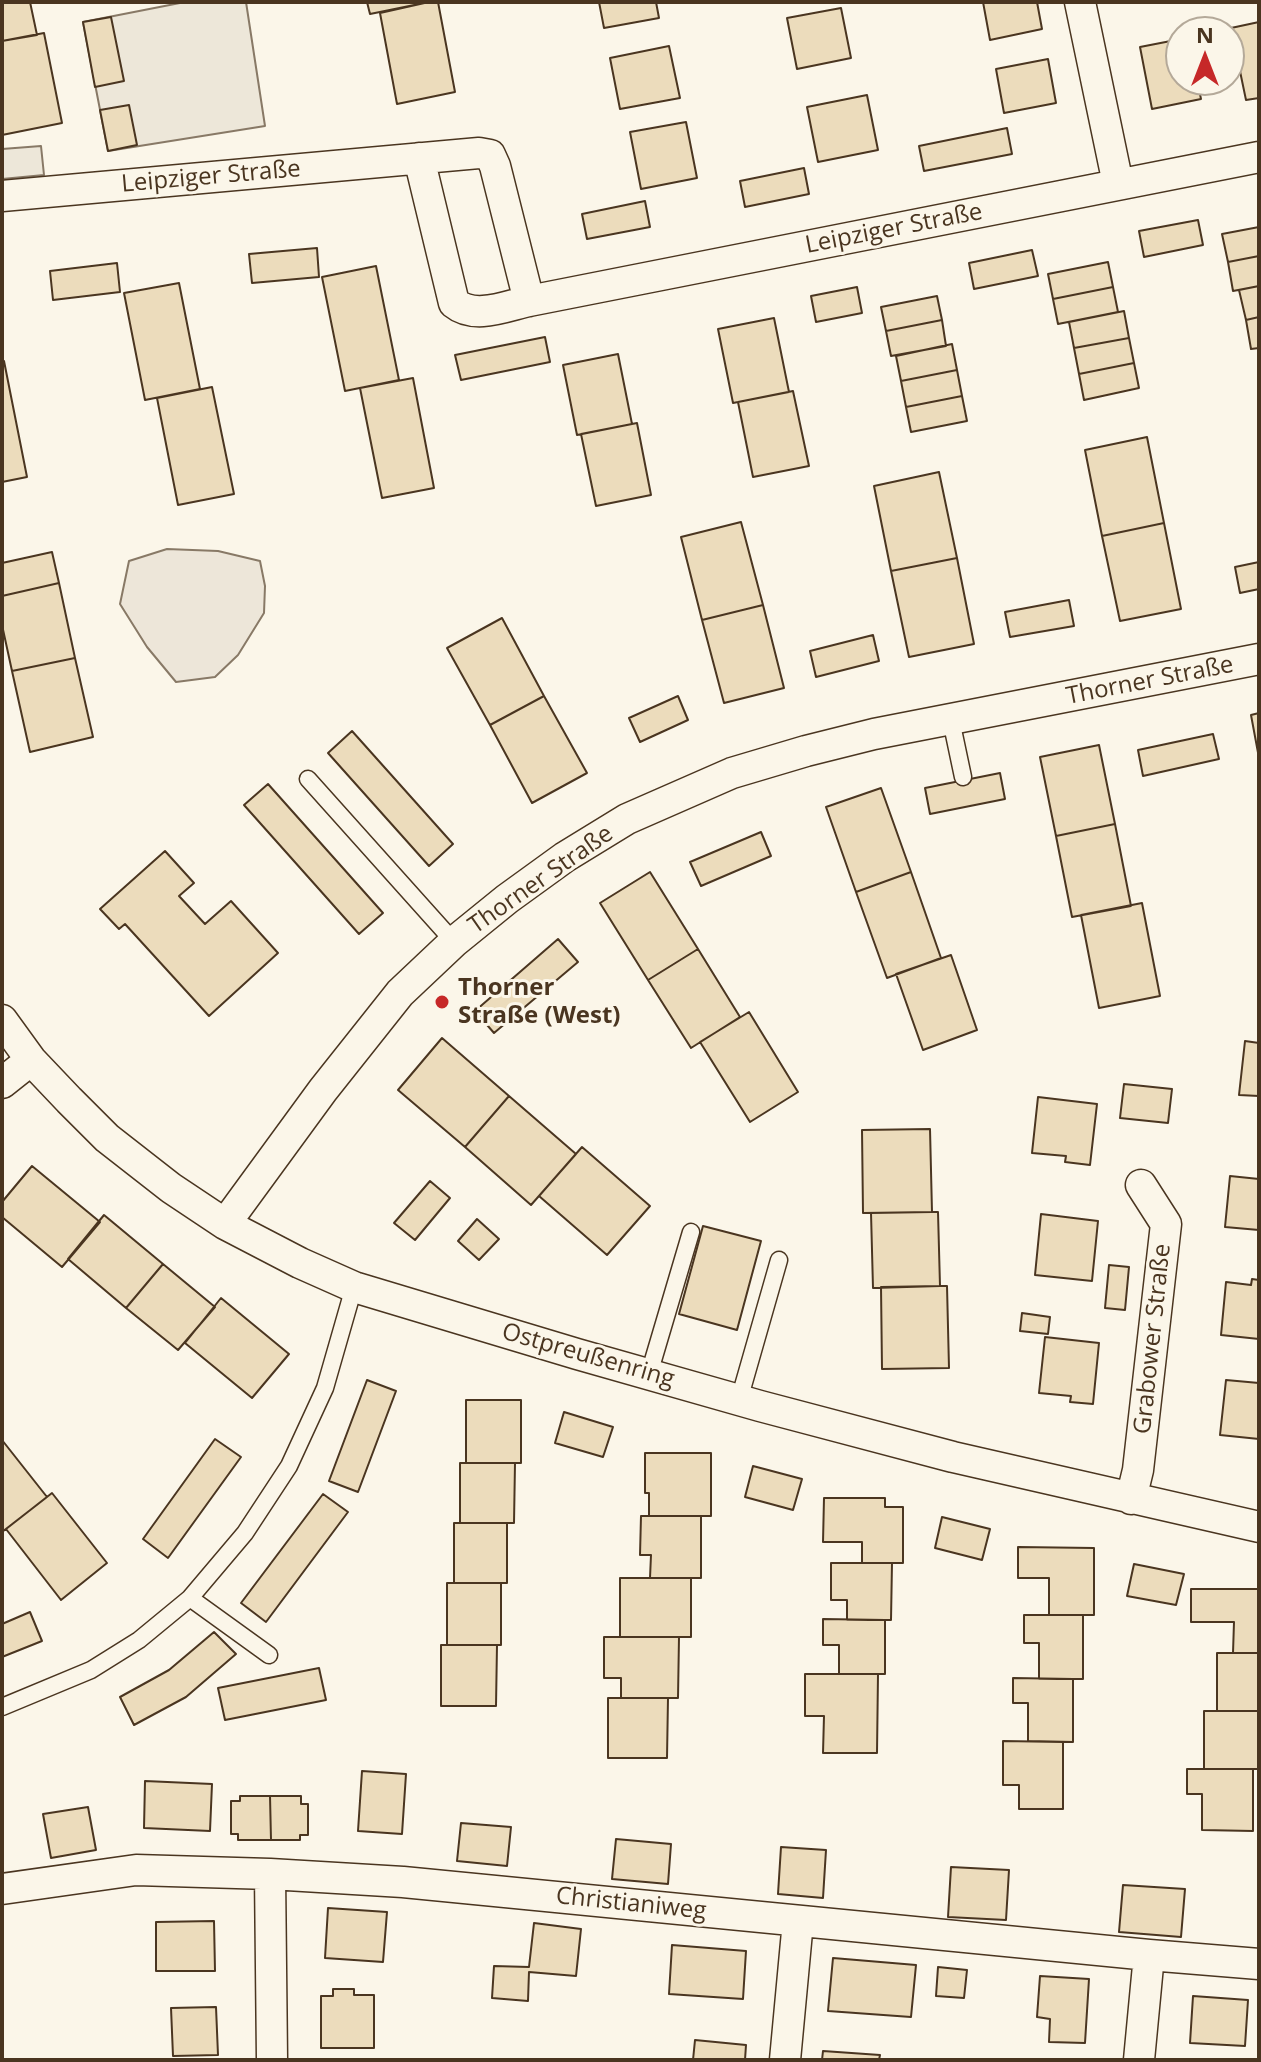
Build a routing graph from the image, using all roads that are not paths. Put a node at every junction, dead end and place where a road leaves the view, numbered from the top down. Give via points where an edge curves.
1 (1080, 2) edge
2 (1259, 157) edge
3 (419, 158) junction
4 (1118, 184) junction
5 (2, 196) edge
6 (529, 301) junction
7 (1259, 659) edge
8 (951, 720) junction
9 (963, 777) dead end
10 (308, 779) dead end
11 (454, 942) junction
12 (2, 1020) edge
13 (31, 1060) junction
14 (2, 1083) edge
15 (1141, 1185) dead end
16 (225, 1224) junction
17 (691, 1232) dead end
18 (779, 1260) dead end
19 (354, 1287) junction
20 (649, 1374) junction
21 (739, 1400) junction
22 (1131, 1499) junction
23 (1259, 1527) edge
24 (190, 1598) junction
25 (269, 1655) dead end
26 (2, 1707) edge
27 (270, 1874) junction
28 (2, 1889) edge
29 (798, 1921) junction
30 (1149, 1955) junction
31 (1259, 1964) edge
32 (272, 2060) edge
33 (785, 2060) edge
34 (1139, 2060) edge

1 - 4 street
2 - 4 street, Leipziger Straße
3 - 5 street, Leipziger Straße
3 - 6 street, Leipziger Straße via 490,155
3 - 6 street, Leipziger Straße via 454,303 463,311 482,312
4 - 6 street, Leipziger Straße
7 - 8 street, Thorner Straße
8 - 9 lane
8 - 11 street, Thorner Straße via 861,737 732,773 640,813 565,857
10 - 11 lane
11 - 16 street, Thorner Straße via 384,1011
12 - 13 street, Ostpreußenring
13 - 14 street
13 - 16 street, Ostpreußenring via 107,1138
15 - 22 street, Grabower Straße via 1166,1224
16 - 19 street, Ostpreußenring
17 - 20 lane
18 - 21 lane
19 - 20 street, Ostpreußenring
19 - 24 lane via 325,1388 289,1466 245,1533
20 - 21 street, Ostpreußenring
21 - 22 street, Ostpreußenring
22 - 23 street, Ostpreußenring
24 - 25 lane
24 - 26 lane via 91,1670
27 - 28 street, Christianiweg via 136,1870
27 - 29 street, Christianiweg
27 - 32 street
29 - 30 street, Christianiweg
29 - 33 street
30 - 31 street, Christianiweg
30 - 34 street

